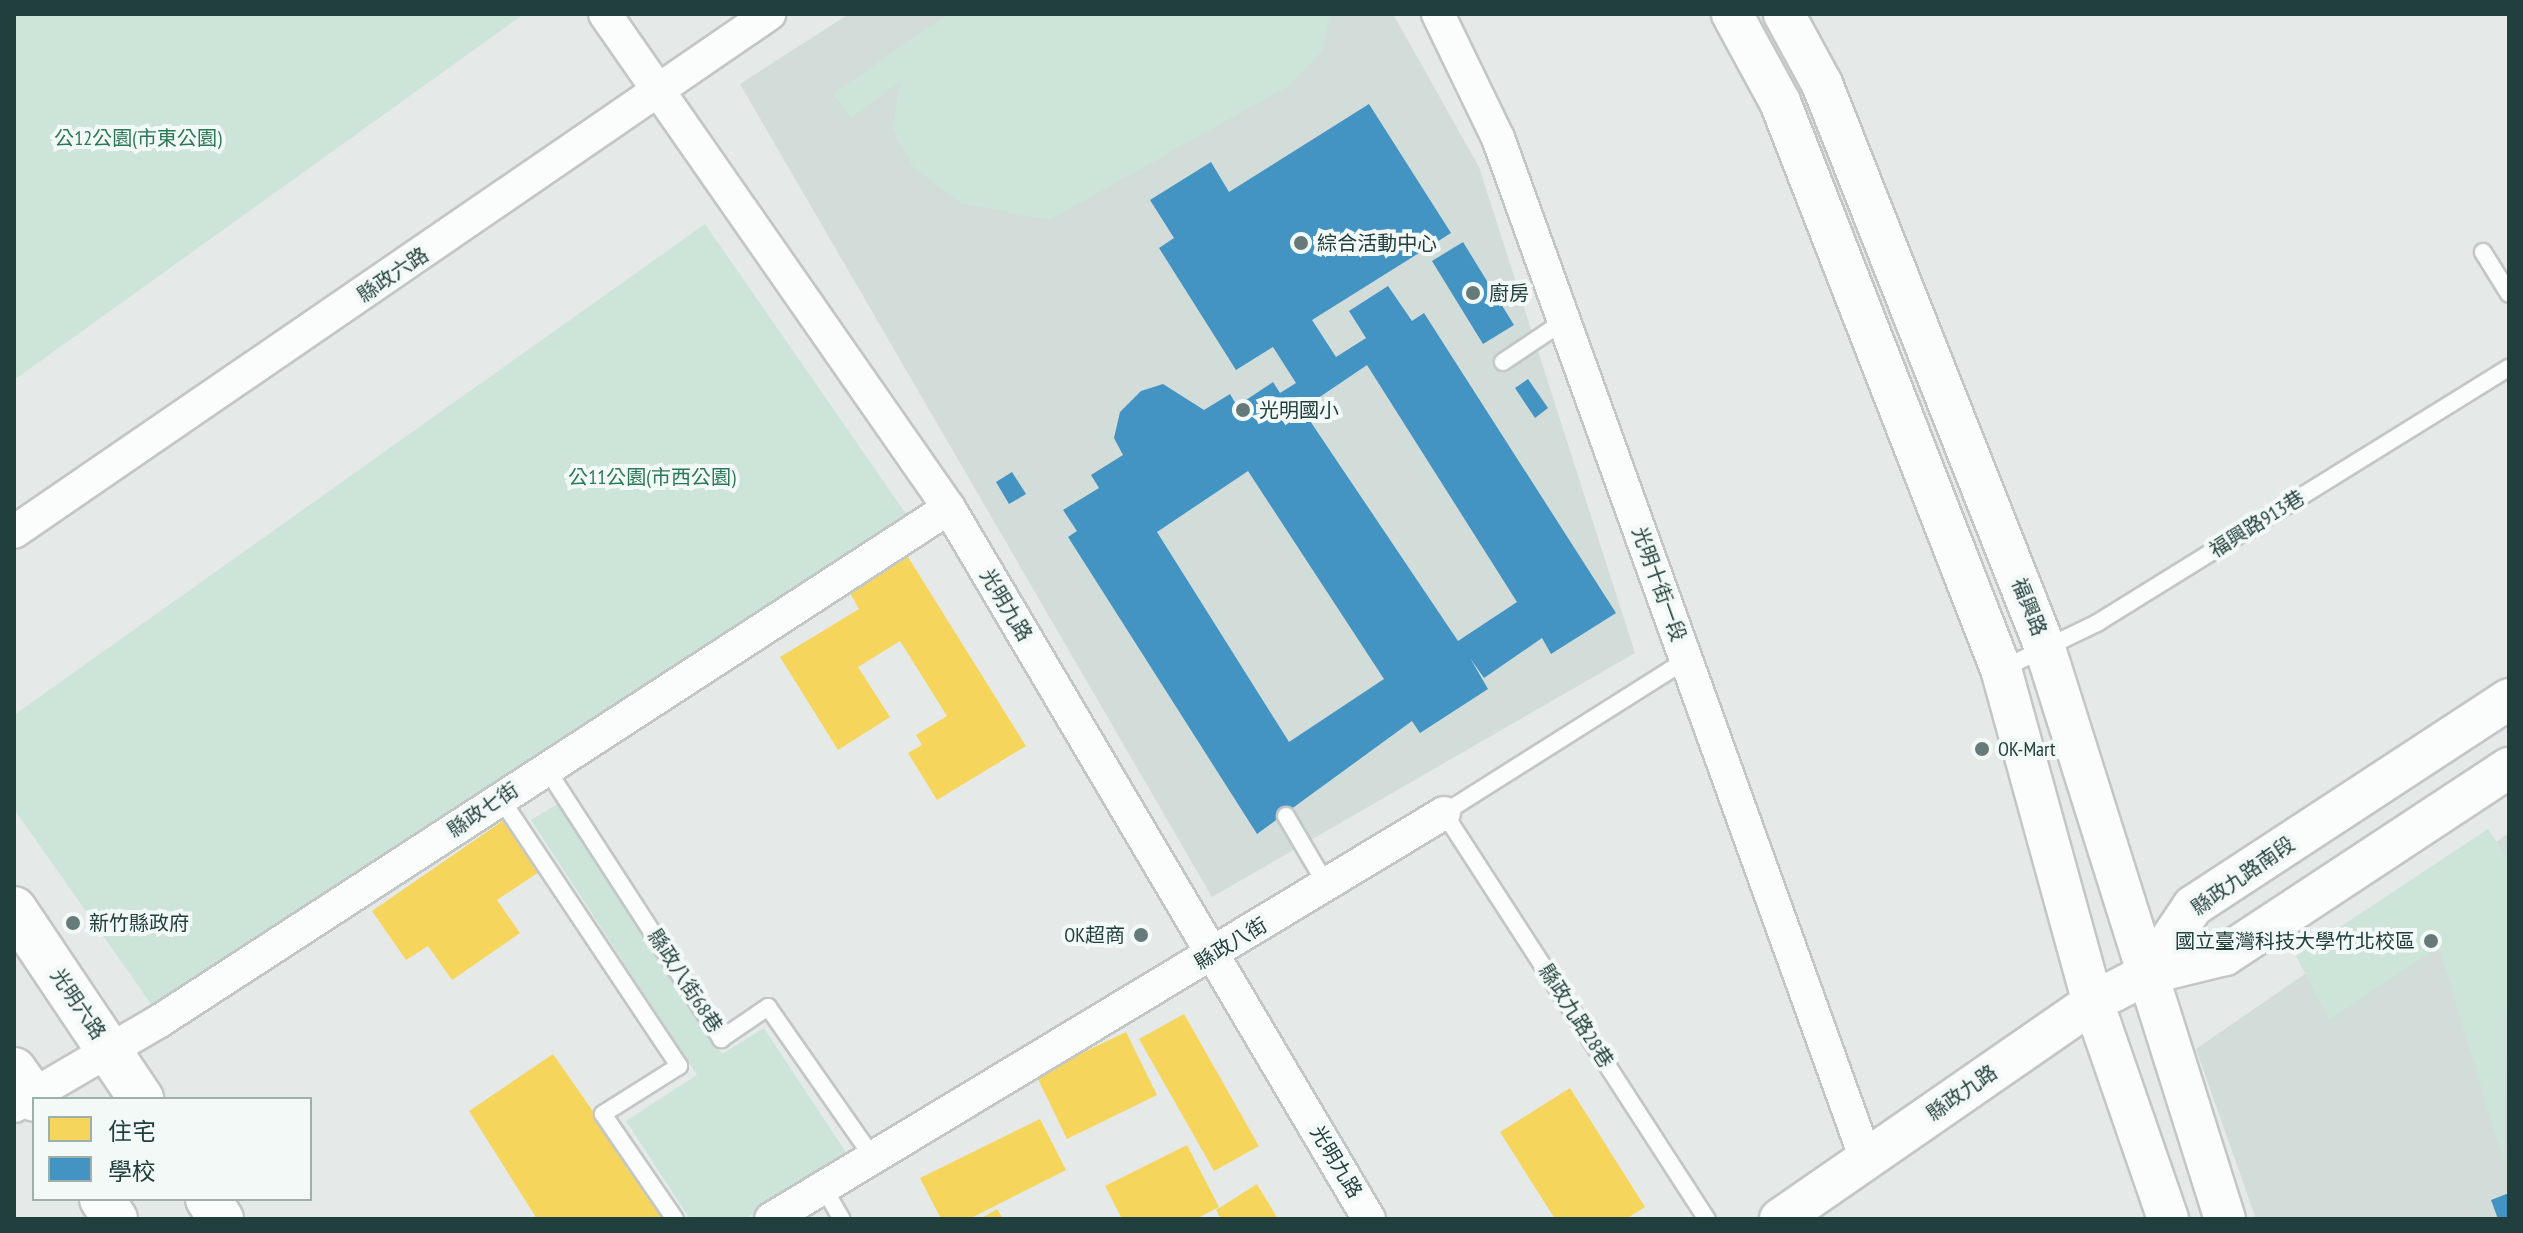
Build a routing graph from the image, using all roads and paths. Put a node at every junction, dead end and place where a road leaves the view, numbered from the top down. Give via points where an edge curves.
1 (605, 14) edge
2 (769, 14) edge
3 (1438, 14) edge
4 (1732, 14) edge
5 (1784, 14) edge
6 (662, 92) junction
7 (2483, 252) dead end
8 (2509, 294) edge
9 (1564, 321) junction
10 (1503, 362) dead end
11 (2509, 368) edge
12 (949, 508) junction
13 (14, 532) edge
14 (2044, 645) junction
15 (1686, 660) junction
16 (2001, 669) junction
17 (2509, 699) edge
18 (546, 768) junction
19 (2509, 768) edge
20 (501, 799) junction
21 (1444, 813) junction
22 (1286, 816) dead end
23 (1327, 886) junction
24 (14, 909) edge
25 (1213, 955) junction
26 (2147, 974) junction
27 (2093, 1002) junction
28 (109, 1049) junction
29 (23, 1093) edge
30 (140, 1097) edge
31 (870, 1153) junction
32 (1866, 1159) junction
33 (822, 1185) junction
34 (103, 1201) edge
35 (209, 1201) edge
36 (115, 1219) edge
37 (221, 1219) edge
38 (675, 1219) edge
39 (771, 1219) edge
40 (842, 1219) edge
41 (1369, 1219) edge
42 (1707, 1219) edge
43 (1780, 1219) edge
44 (2168, 1219) edge
45 (2225, 1219) edge

1 - 6 street, 光明九路
2 - 6 street, 縣政六路
3 - 9 street, 光明十街一段 via 1498,138
4 - 16 street via 1780,102
5 - 14 street, 福興路 via 1822,84
6 - 12 street, 光明九路
6 - 13 street, 縣政六路
7 - 8 lane
9 - 10 lane
9 - 15 street, 光明十街一段
11 - 14 lane, 福興路913巷 via 2097,623
12 - 18 street, 縣政七街
12 - 25 street, 光明九路
14 - 16 lane, 福興路913巷
14 - 26 street, 福興路
15 - 21 lane, 縣政八街
15 - 32 street, 光明十街一段
16 - 27 street
17 - 26 street, 縣政九路南段 via 2193,906
18 - 20 street, 縣政七街
18 - 31 lane, 縣政八街68巷 via 721,1039 768,1007
19 - 26 street via 2225,955
20 - 28 street, 縣政七街
20 - 38 lane via 679,1066 603,1114
21 - 23 street, 縣政八街
21 - 42 lane, 縣政九路28巷
22 - 23 lane
23 - 25 street, 縣政八街
24 - 28 main road, 光明六路
25 - 31 street, 縣政八街
25 - 41 street, 光明九路
26 - 27 street, 縣政九路
26 - 45 street, 福興路
27 - 32 street, 縣政九路
27 - 44 street
28 - 29 street, 縣政七街
28 - 30 main road, 光明六路
31 - 33 street, 縣政八街
32 - 43 street, 縣政九路
33 - 39 street, 縣政八街
33 - 40 lane
34 - 36 main road
35 - 37 main road

